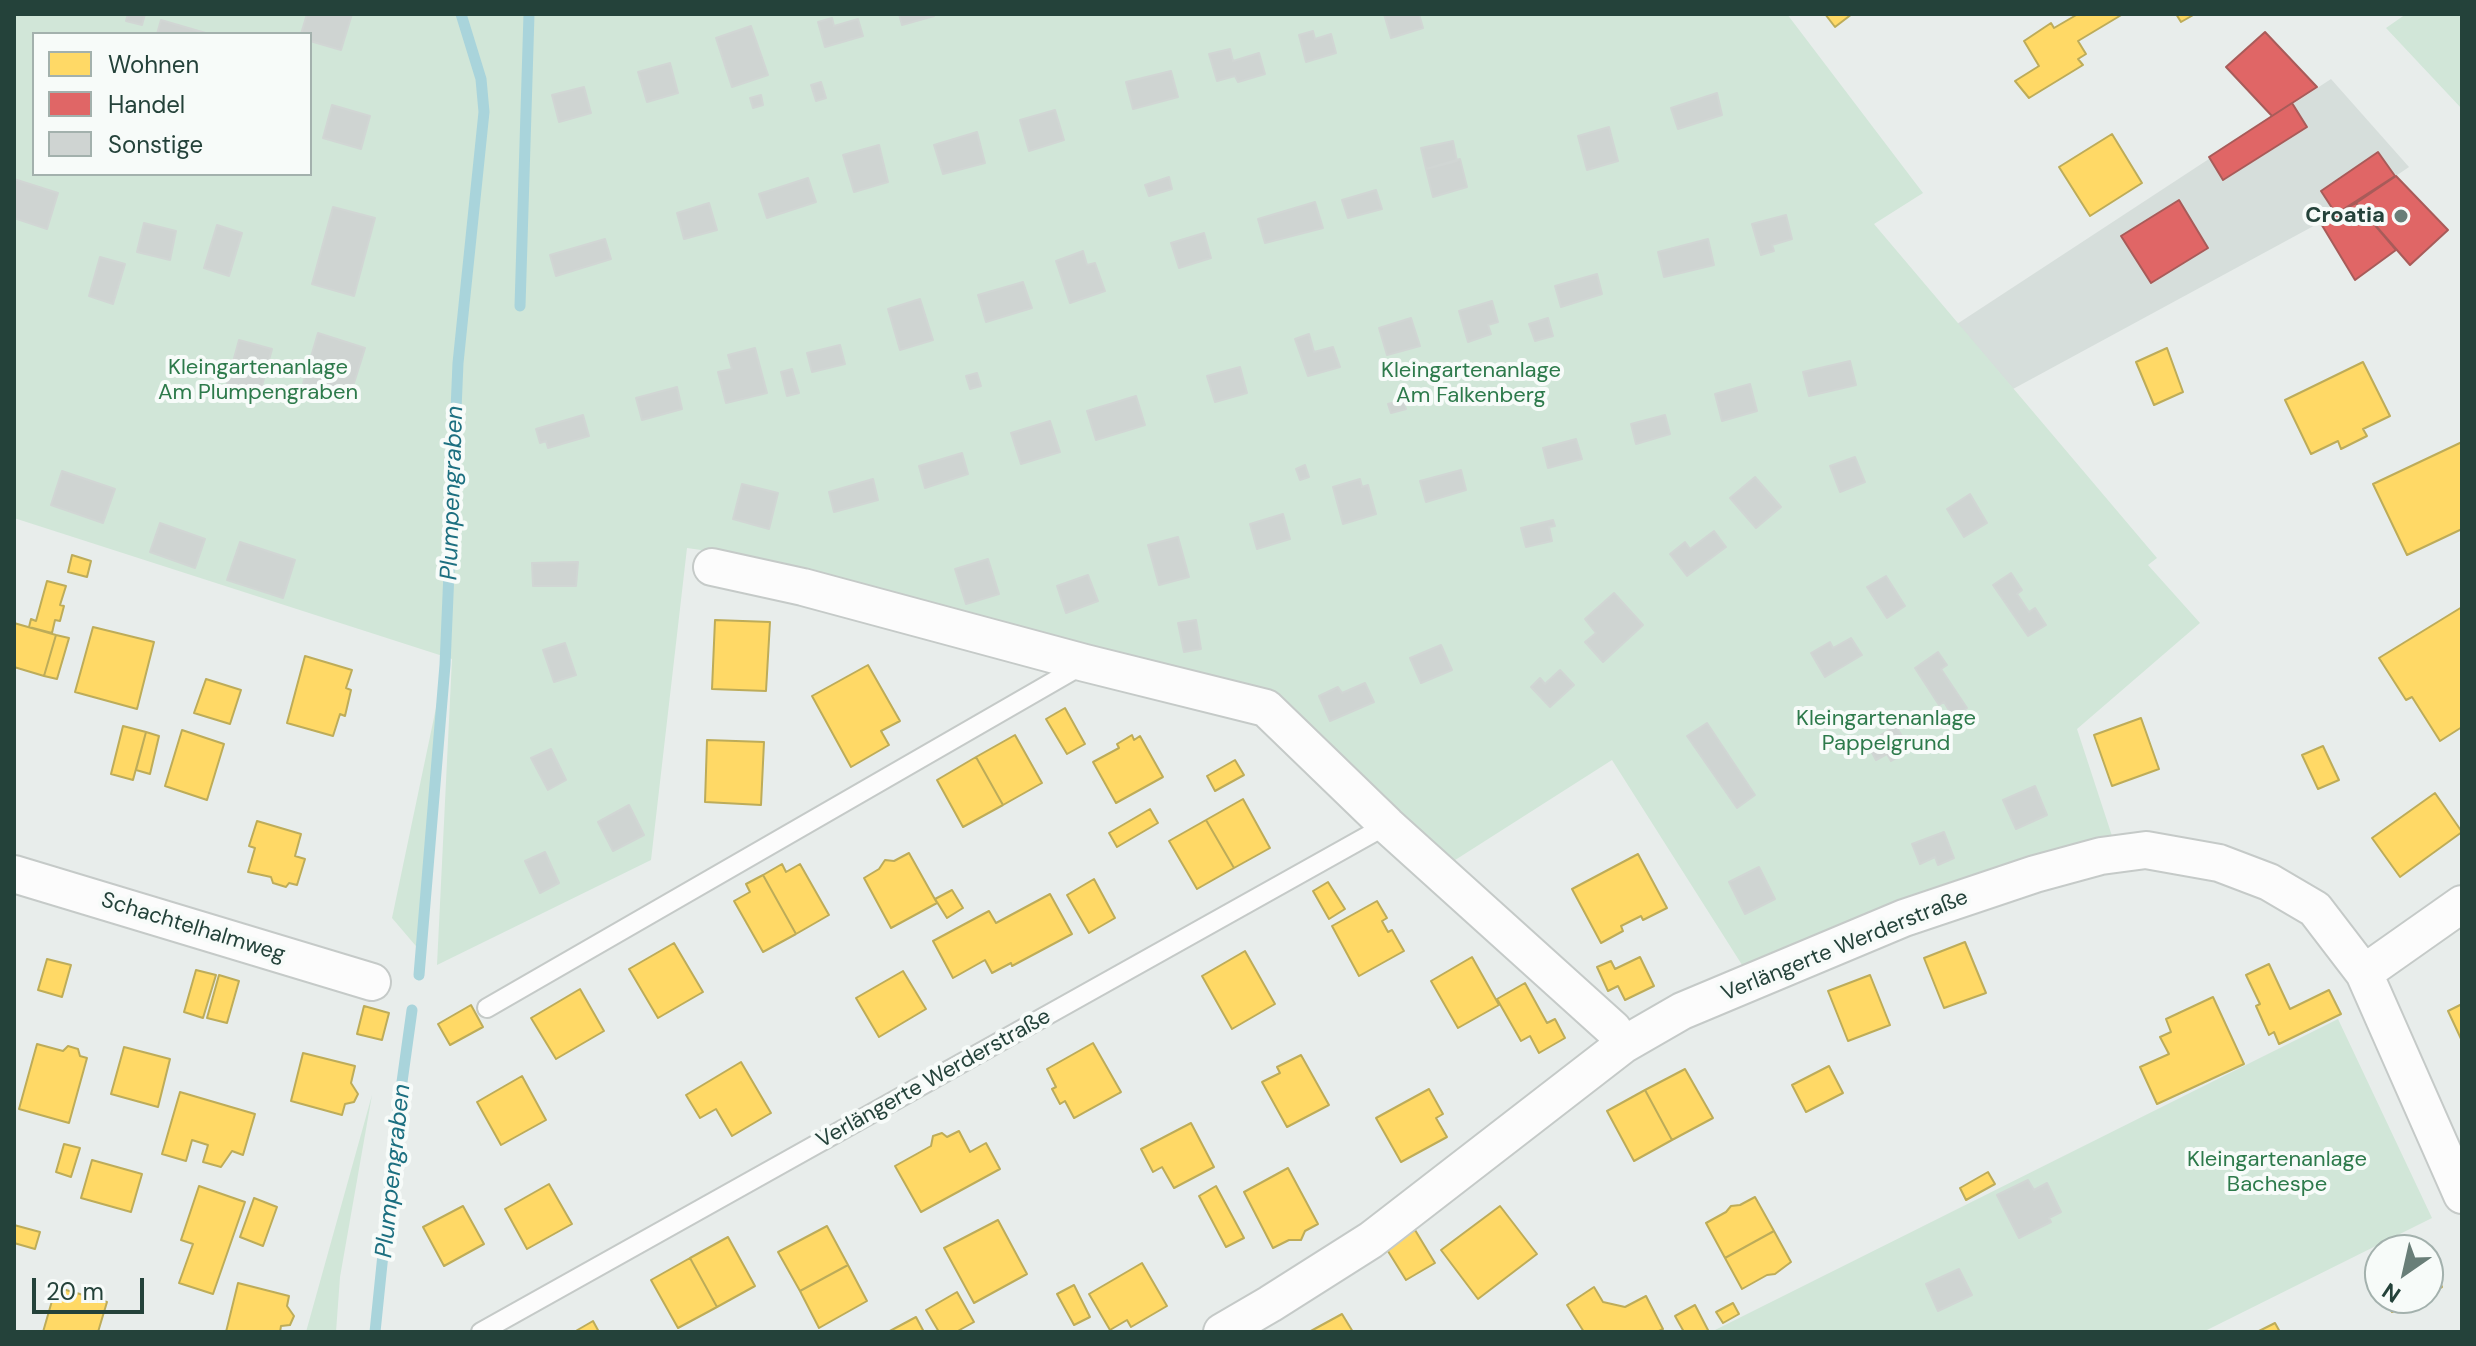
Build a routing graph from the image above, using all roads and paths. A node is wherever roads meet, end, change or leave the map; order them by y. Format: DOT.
graph roads {
  1 [pos="712,567"];
  2 [pos="1085,663"];
  3 [pos="1387,825"];
  4 [pos="14,874"];
  5 [pos="2462,904"];
  6 [pos="2364,973"];
  7 [pos="372,982"];
  8 [pos="487,1008"];
  9 [pos="1623,1045"];
  10 [pos="2462,1195"];
  11 [pos="481,1332"];
  12 [pos="1222,1332"];
  1 -- 2 [label="street"];
  2 -- 3 [label="street"];
  2 -- 8 [label="lane"];
  3 -- 9 [label="street"];
  3 -- 11 [label="lane, Verlängerte Werderstraße"];
  4 -- 7 [label="street, Schachtelhalmweg"];
  5 -- 6 [label="street"];
  6 -- 9 [label="street, Verlängerte Werderstraße"];
  6 -- 10 [label="street, Verlängerte Werderstraße"];
  9 -- 12 [label="street, Verlängerte Werderstraße"];
}
